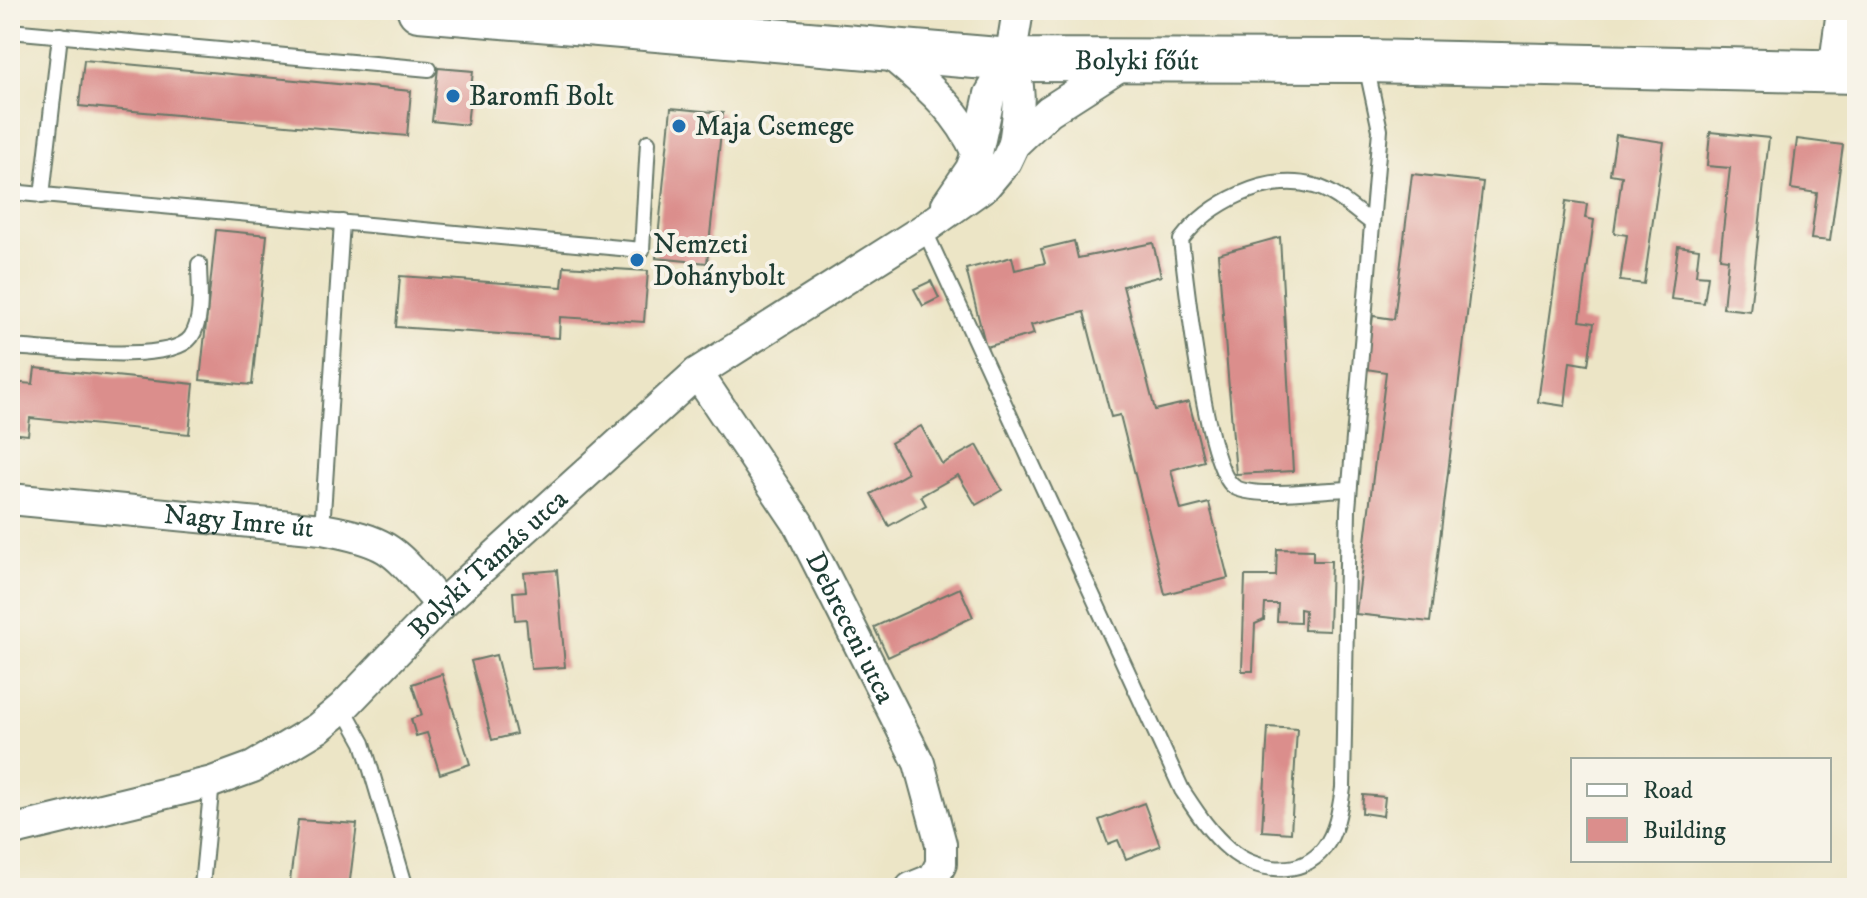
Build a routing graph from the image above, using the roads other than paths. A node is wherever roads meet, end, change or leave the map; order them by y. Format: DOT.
graph roads {
  1 [pos="419,10"];
  2 [pos="1018,10"];
  3 [pos="1842,10"];
  4 [pos="10,31"];
  5 [pos="60,35"];
  6 [pos="888,52"];
  7 [pos="1010,60"];
  8 [pos="1365,61"];
  9 [pos="1124,63"];
  10 [pos="429,69"];
  11 [pos="1846,72"];
  12 [pos="648,142"];
  13 [pos="1014,144"];
  14 [pos="977,153"];
  15 [pos="10,192"];
  16 [pos="42,196"];
  17 [pos="342,222"];
  18 [pos="1372,223"];
  19 [pos="929,226"];
  20 [pos="199,264"];
  21 [pos="10,347"];
  22 [pos="697,373"];
  23 [pos="1349,489"];
  24 [pos="10,499"];
  25 [pos="322,529"];
  26 [pos="441,605"];
  27 [pos="343,707"];
  28 [pos="212,782"];
  29 [pos="10,831"];
  30 [pos="194,888"];
  31 [pos="406,888"];
  32 [pos="911,888"];
  1 -- 6 [label="main road, Bolyki főút"];
  2 -- 7 [label="street"];
  3 -- 11 [label="street"];
  4 -- 5 [label="lane"];
  5 -- 10 [label="lane"];
  5 -- 16 [label="lane"];
  6 -- 7 [label="main road, Bolyki főút"];
  6 -- 14 [label="street"];
  7 -- 9 [label="main road, Bolyki főút"];
  7 -- 13 [label="street, Bolyki Tamás utca"];
  7 -- 14 [label="street, Bolyki Tamás utca"];
  8 -- 9 [label="main road, Bolyki főút"];
  8 -- 11 [label="main road, Bolyki főút"];
  8 -- 18 [label="lane"];
  9 -- 13 [label="street, Bolyki Tamás utca"];
  12 -- 17 [label="lane"];
  13 -- 19 [label="street, Bolyki Tamás utca"];
  14 -- 19 [label="street, Bolyki Tamás utca"];
  15 -- 16 [label="lane"];
  16 -- 17 [label="lane"];
  17 -- 25 [label="lane"];
  18 -- 23 [label="lane"];
  18 -- 23 [label="lane"];
  19 -- 22 [label="street, Bolyki Tamás utca"];
  19 -- 23 [label="lane"];
  20 -- 21 [label="lane"];
  22 -- 26 [label="street, Bolyki Tamás utca"];
  22 -- 32 [label="street, Debreceni utca"];
  24 -- 25 [label="street, Nagy Imre út"];
  25 -- 26 [label="street, Nagy Imre út"];
  26 -- 27 [label="street, Bolyki Tamás utca"];
  27 -- 28 [label="street, Bolyki Tamás utca"];
  27 -- 31 [label="lane"];
  28 -- 29 [label="street, Bolyki Tamás utca"];
  28 -- 30 [label="lane"];
}
